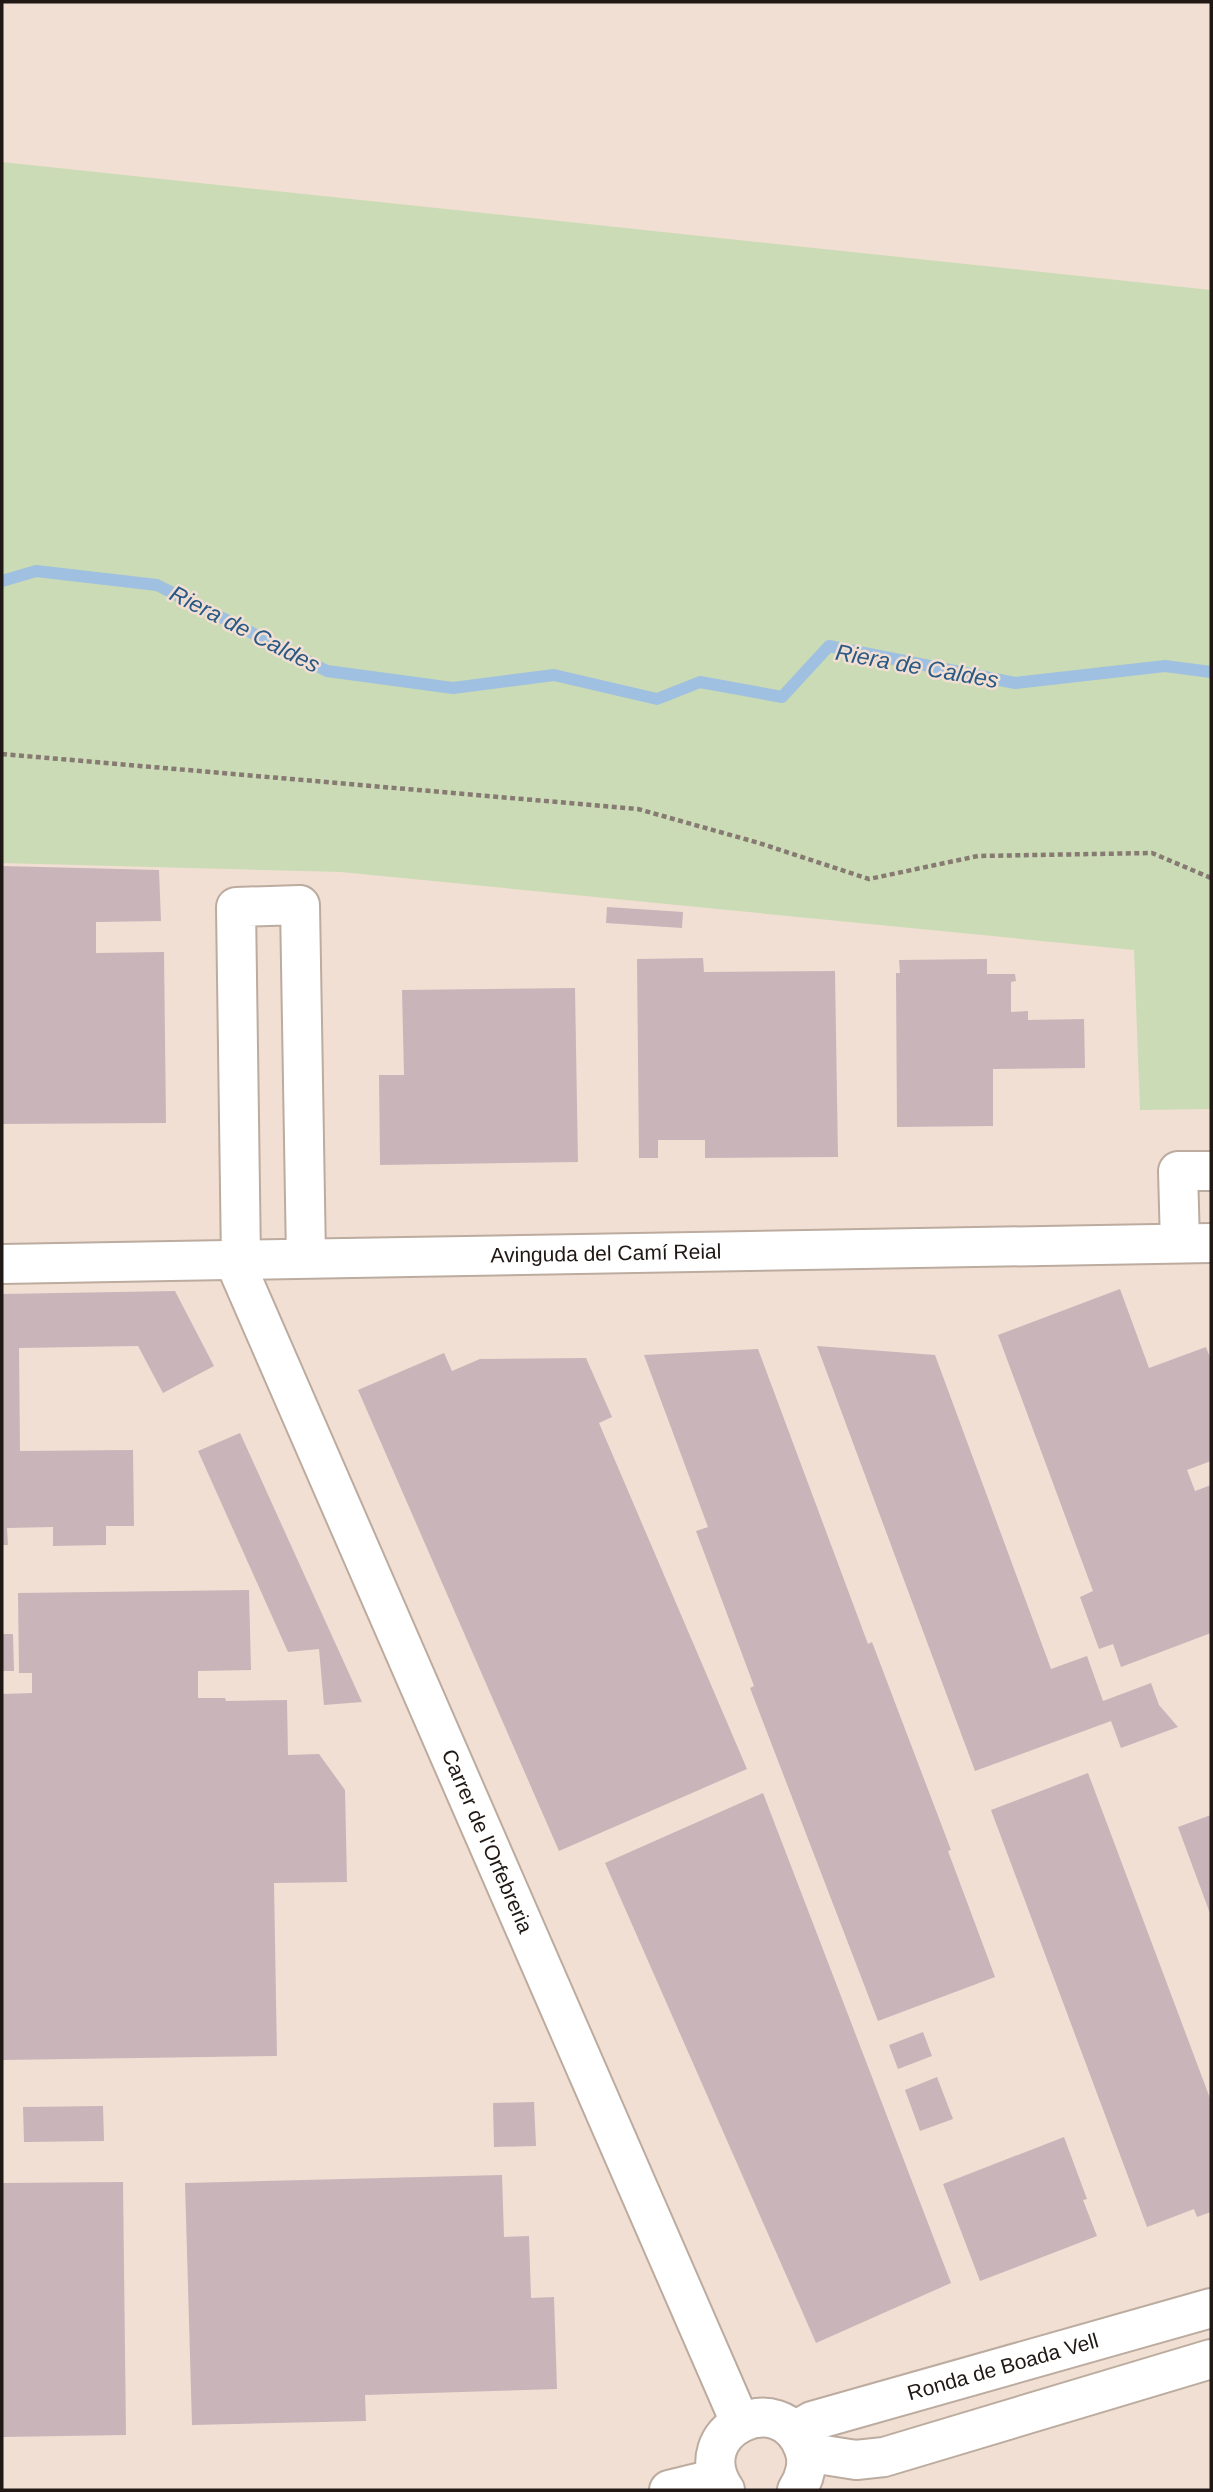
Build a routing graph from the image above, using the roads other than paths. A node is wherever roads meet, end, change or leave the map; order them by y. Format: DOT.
graph roads {
  1 [pos="1211,1171"];
  2 [pos="1196,1243"];
  3 [pos="306,1258"];
  4 [pos="237,1260"];
  5 [pos="2,1264"];
  6 [pos="1211,2308"];
  7 [pos="1211,2360"];
  8 [pos="740,2422"];
  9 [pos="800,2441"];
  10 [pos="721,2484"];
  11 [pos="669,2490"];
  12 [pos="797,2490"];
  1 -- 2 [label="street"];
  2 -- 3 [label="street, Avinguda del Camí Reial"];
  3 -- 4 [label="street, Avinguda del Camí Reial"];
  3 -- 4 [label="street"];
  4 -- 5 [label="street, Avinguda del Camí Reial"];
  4 -- 8 [label="street, Carrer de l'Orfebreria"];
  6 -- 9 [label="street, Ronda de Boada Vell"];
  7 -- 9 [label="street"];
  8 -- 9 [label="street"];
  8 -- 10 [label="street"];
  9 -- 12 [label="street"];
  10 -- 11 [label="street"];
}
